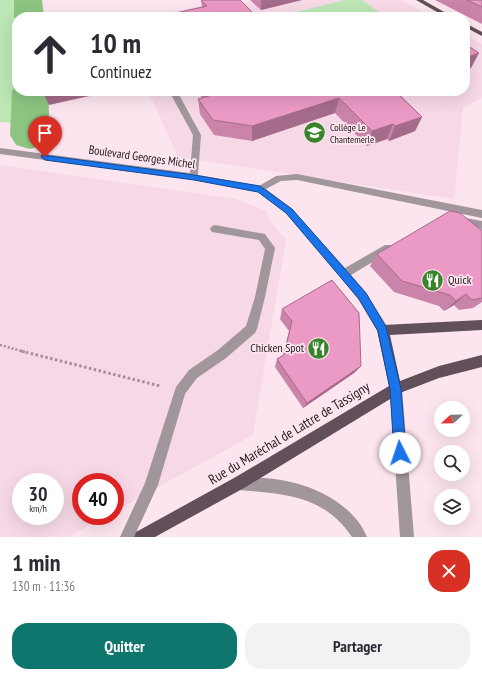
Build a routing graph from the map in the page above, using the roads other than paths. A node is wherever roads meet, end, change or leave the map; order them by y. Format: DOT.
graph roads {
  1 [pos="419,0"];
  2 [pos="441,12"];
  3 [pos="470,28"];
  4 [pos="482,34"];
  5 [pos="176,96"];
  6 [pos="0,151"];
  7 [pos="194,177"];
  8 [pos="260,189"];
  9 [pos="482,214"];
  10 [pos="453,220"];
  11 [pos="482,225"];
  12 [pos="215,229"];
  13 [pos="399,242"];
  14 [pos="343,274"];
  15 [pos="482,325"];
  16 [pos="383,330"];
  17 [pos="482,361"];
  18 [pos="396,389"];
  19 [pos="239,483"];
  20 [pos="127,537"];
  21 [pos="141,537"];
  22 [pos="360,537"];
  23 [pos="407,537"];
  1 -- 2 [label="main road"];
  3 -- 4 [label="main road"];
  5 -- 7 [label="street"];
  6 -- 7 [label="street, Boulevard Georges Michel"];
  7 -- 8 [label="street, Boulevard Georges Michel"];
  8 -- 9 [label="street"];
  8 -- 14 [label="street, Boulevard Georges Michel"];
  10 -- 11 [label="street"];
  12 -- 20 [label="street"];
  13 -- 14 [label="street"];
  14 -- 16 [label="street, Boulevard Georges Michel"];
  15 -- 16 [label="main road"];
  16 -- 18 [label="main road"];
  17 -- 18 [label="main road, Rue du Maréchal de Lattre de Tassigny"];
  18 -- 19 [label="main road, Rue du Maréchal de Lattre de Tassigny"];
  18 -- 23 [label="street"];
  19 -- 21 [label="main road, Rue du Maréchal de Lattre de Tassigny"];
  19 -- 22 [label="street"];
}
